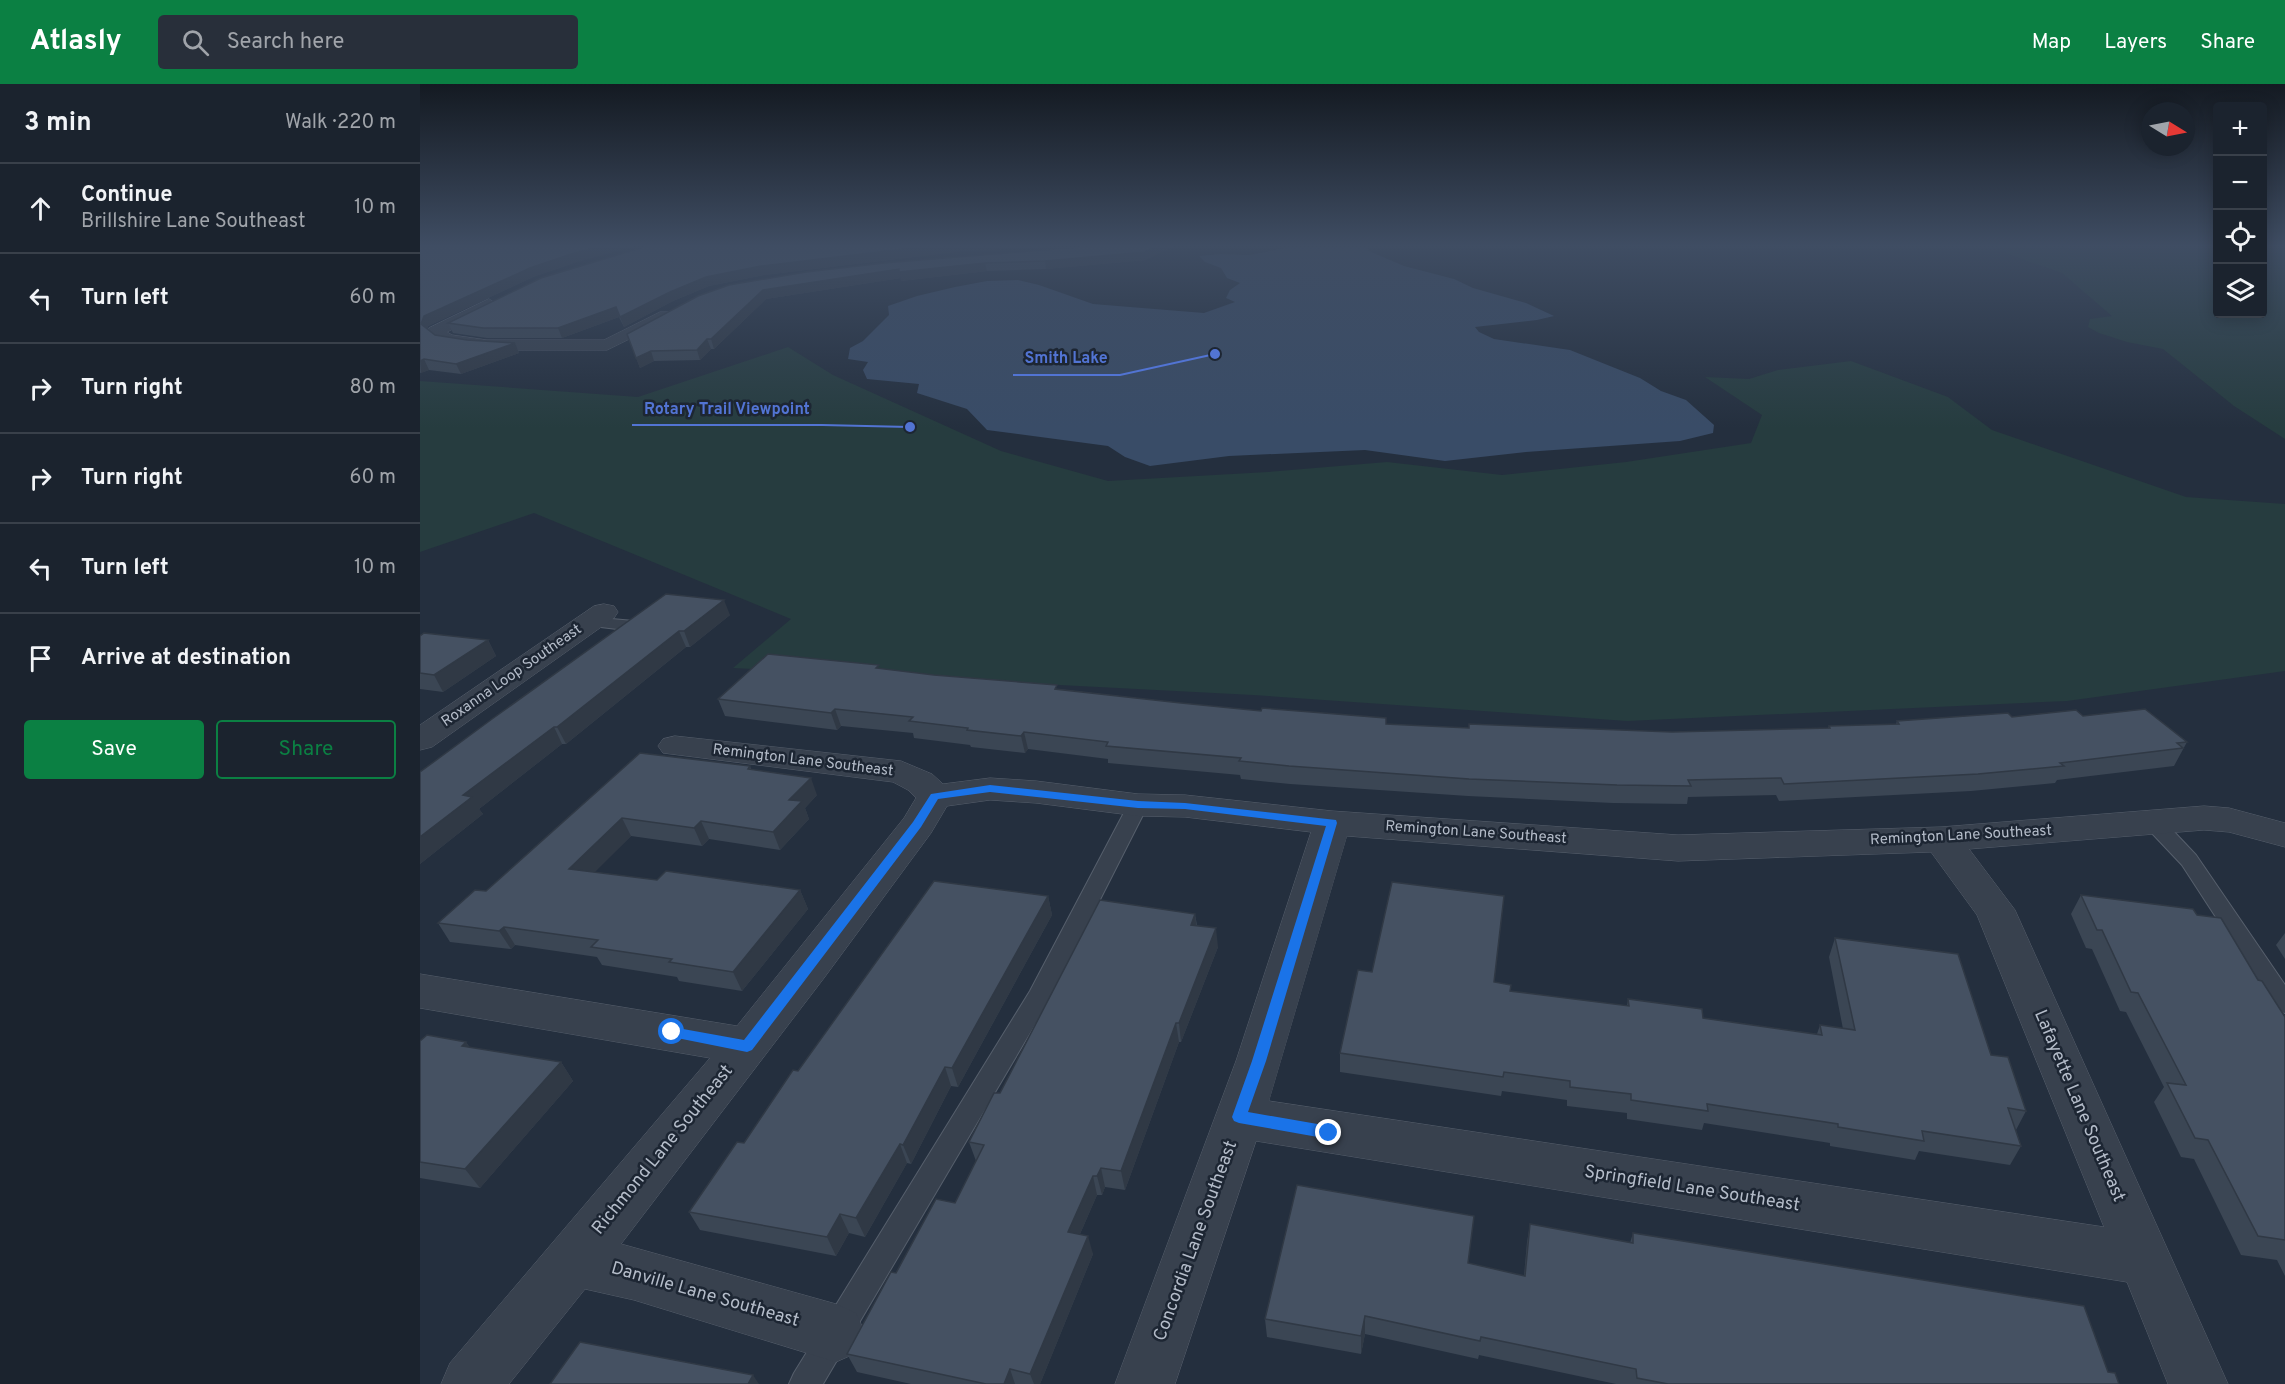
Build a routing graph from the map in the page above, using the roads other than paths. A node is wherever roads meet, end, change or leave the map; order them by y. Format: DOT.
graph roads {
  1 [pos="486,307"];
  2 [pos="679,307"];
  3 [pos="597,617"];
  4 [pos="634,626"];
  5 [pos="420,740"];
  6 [pos="675,746"];
  7 [pos="935,796"];
  8 [pos="1138,805"];
  9 [pos="1332,823"];
  10 [pos="2154,823"];
  11 [pos="2285,834"];
  12 [pos="1941,838"];
  13 [pos="420,991"];
  14 [pos="2285,1004"];
  15 [pos="747,1046"];
  16 [pos="1239,1117"];
  17 [pos="2145,1259"];
  18 [pos="574,1260"];
  19 [pos="836,1333"];
  20 [pos="471,1384"];
  21 [pos="805,1384"];
  22 [pos="1144,1384"];
  23 [pos="2198,1384"];
  1 -- 2 [label="street"];
  3 -- 4 [label="lane"];
  3 -- 5 [label="street, Roxanna Loop Southeast"];
  6 -- 7 [label="street, Remington Lane Southeast"];
  7 -- 8 [label="street, Remington Lane Southeast"];
  7 -- 15 [label="street, Richmond Lane Southeast"];
  8 -- 9 [label="street, Remington Lane Southeast"];
  8 -- 19 [label="lane"];
  9 -- 12 [label="street, Remington Lane Southeast"];
  9 -- 16 [label="street, Concordia Lane Southeast"];
  10 -- 11 [label="street, Remington Lane Southeast"];
  10 -- 12 [label="street, Remington Lane Southeast"];
  10 -- 14 [label="lane"];
  12 -- 17 [label="street, Lafayette Lane Southeast"];
  13 -- 15 [label="street"];
  15 -- 18 [label="street, Richmond Lane Southeast"];
  16 -- 17 [label="street, Springfield Lane Southeast"];
  16 -- 22 [label="street, Concordia Lane Southeast"];
  17 -- 23 [label="street, Lafayette Lane Southeast"];
  18 -- 19 [label="street, Danville Lane Southeast"];
  18 -- 20 [label="street, Richmond Lane Southeast"];
  19 -- 21 [label="lane"];
}
